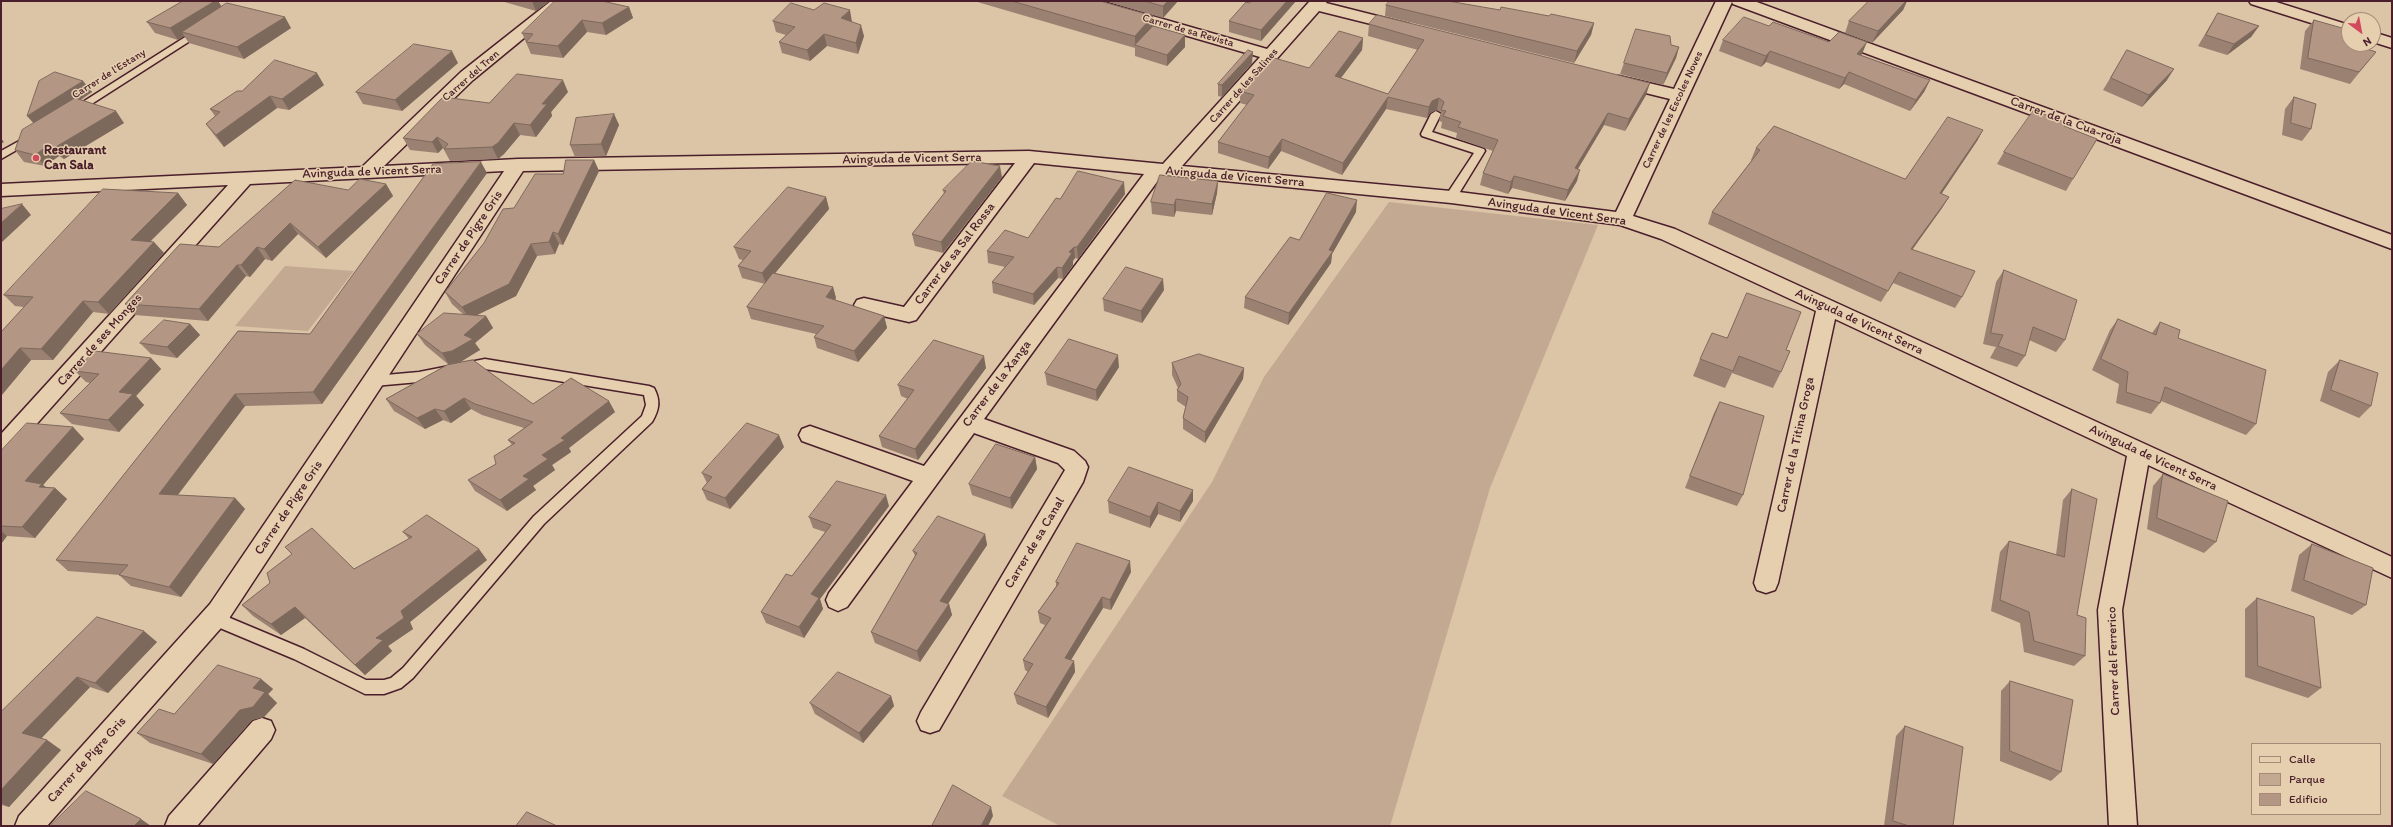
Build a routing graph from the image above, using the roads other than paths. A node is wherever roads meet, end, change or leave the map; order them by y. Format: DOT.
graph roads {
  1 [pos="561,1"];
  2 [pos="1083,1"];
  3 [pos="1724,1"];
  4 [pos="1739,1"];
  5 [pos="2257,1"];
  6 [pos="1317,3"];
  7 [pos="211,24"];
  8 [pos="2341,27"];
  9 [pos="1416,30"];
  10 [pos="2381,40"];
  11 [pos="2392,43"];
  12 [pos="1271,55"];
  13 [pos="1602,77"];
  14 [pos="1680,96"];
  15 [pos="1436,114"];
  16 [pos="61,119"];
  17 [pos="41,131"];
  18 [pos="1,156"];
  19 [pos="1029,157"];
  20 [pos="518,165"];
  21 [pos="1163,170"];
  22 [pos="367,172"];
  23 [pos="246,177"];
  24 [pos="1,190"];
  25 [pos="1451,197"];
  26 [pos="1622,219"];
  27 [pos="2392,242"];
  28 [pos="864,305"];
  29 [pos="1827,307"];
  30 [pos="374,381"];
  31 [pos="968,422"];
  32 [pos="810,435"];
  33 [pos="1,449"];
  34 [pos="2139,451"];
  35 [pos="929,477"];
  36 [pos="2392,568"];
  37 [pos="1766,583"];
  38 [pos="838,600"];
  39 [pos="219,612"];
  40 [pos="930,721"];
  41 [pos="262,730"];
  42 [pos="29,826"];
  43 [pos="179,826"];
  44 [pos="2123,826"];
  1 -- 22 [label="street, Carrer del Tren"];
  2 -- 12 [label="street, Carrer de sa Revista"];
  3 -- 14 [label="street, Carrer de les Escoles Noves"];
  4 -- 27 [label="street, Carrer de la Cua-roja"];
  5 -- 8 [label="street"];
  6 -- 9 [label="street"];
  6 -- 12 [label="street, Carrer de les Salines"];
  7 -- 16 [label="lane, Carrer de l'Estany"];
  10 -- 11 [label="street"];
  12 -- 21 [label="street, Carrer de les Salines"];
  13 -- 14 [label="street"];
  14 -- 26 [label="street, Carrer de les Escoles Noves"];
  15 -- 25 [label="lane"];
  17 -- 18 [label="lane"];
  19 -- 20 [label="street, Avinguda de Vicent Serra"];
  19 -- 21 [label="street, Avinguda de Vicent Serra"];
  19 -- 28 [label="street, Carrer de sa Sal Rossa"];
  20 -- 22 [label="street, Avinguda de Vicent Serra"];
  20 -- 30 [label="street, Carrer de Pigre Gris"];
  21 -- 25 [label="street, Avinguda de Vicent Serra"];
  21 -- 31 [label="street, Carrer de la Xanga"];
  22 -- 23 [label="street, Avinguda de Vicent Serra"];
  23 -- 24 [label="street, Avinguda de Vicent Serra"];
  23 -- 33 [label="street, Carrer de ses Monges"];
  25 -- 26 [label="street, Avinguda de Vicent Serra"];
  26 -- 29 [label="street, Avinguda de Vicent Serra"];
  29 -- 34 [label="street, Avinguda de Vicent Serra"];
  29 -- 37 [label="street, Carrer de la Titina Groga"];
  30 -- 39 [label="street, Carrer de Pigre Gris"];
  30 -- 39 [label="lane"];
  31 -- 35 [label="street, Carrer de la Xanga"];
  31 -- 40 [label="street, Carrer de sa Canal"];
  32 -- 35 [label="street"];
  34 -- 36 [label="street, Avinguda de Vicent Serra"];
  34 -- 44 [label="street, Carrer del Ferrerico"];
  35 -- 38 [label="street, Carrer de la Xanga"];
  39 -- 42 [label="street, Carrer de Pigre Gris"];
  41 -- 43 [label="street"];
}
